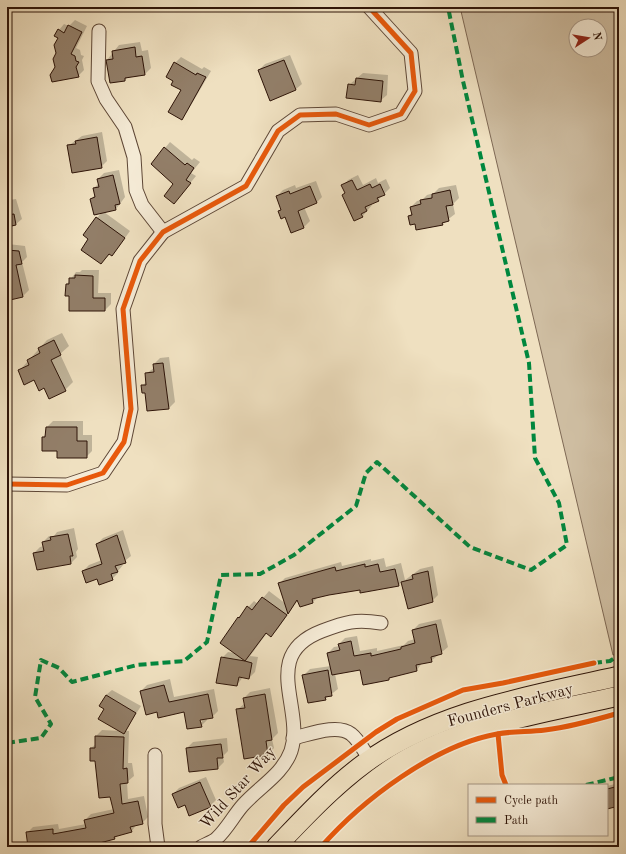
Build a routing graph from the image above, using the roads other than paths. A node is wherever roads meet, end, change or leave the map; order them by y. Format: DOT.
graph roads {
  1 [pos="369,7"];
  2 [pos="99,31"];
  3 [pos="163,232"];
  4 [pos="7,484"];
  5 [pos="381,623"];
  6 [pos="619,676"];
  7 [pos="619,696"];
  8 [pos="293,738"];
  9 [pos="155,755"];
  10 [pos="370,760"];
  11 [pos="158,847"];
  12 [pos="201,847"];
  13 [pos="276,847"];
  14 [pos="303,847"];
  1 -- 3 [label="street"];
  2 -- 3 [label="street"];
  3 -- 4 [label="street"];
  5 -- 8 [label="street, Wild Star Way"];
  6 -- 10 [label="highway, Founders Parkway"];
  7 -- 14 [label="highway, Founders Parkway"];
  8 -- 10 [label="street"];
  8 -- 12 [label="street, Wild Star Way"];
  9 -- 11 [label="street"];
  10 -- 13 [label="highway, Founders Parkway"];
}
